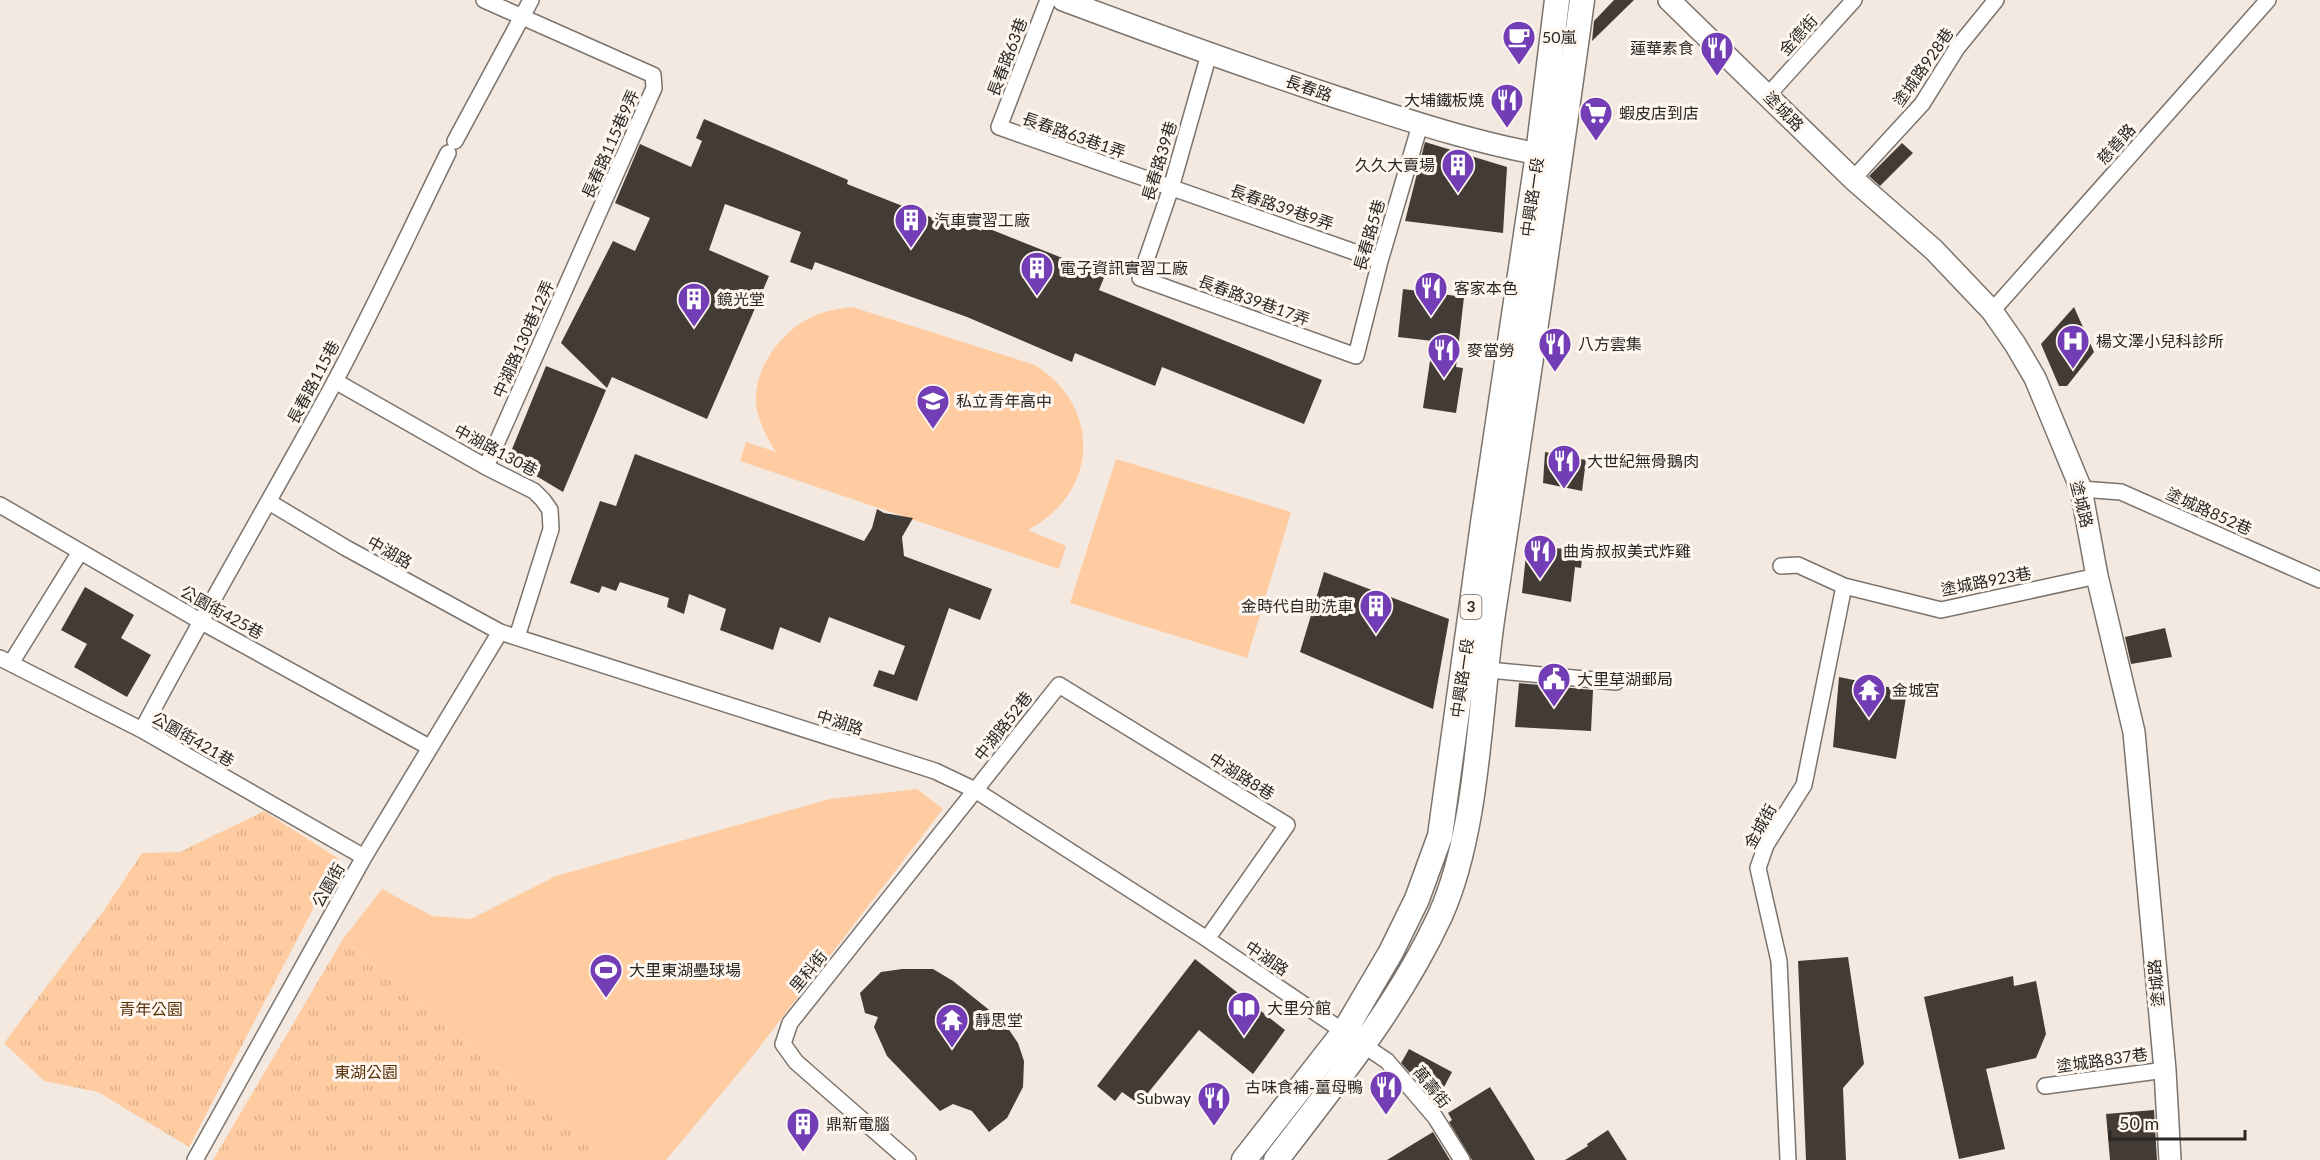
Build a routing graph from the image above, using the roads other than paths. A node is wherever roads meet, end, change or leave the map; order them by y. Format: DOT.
graph roads {
  1 [pos="484,0"];
  2 [pos="531,0"];
  3 [pos="1048,0"];
  4 [pos="1063,0"];
  5 [pos="1557,0"];
  6 [pos="1582,0"];
  7 [pos="1669,0"];
  8 [pos="1854,0"];
  9 [pos="1996,0"];
  10 [pos="2268,0"];
  11 [pos="522,17"];
  12 [pos="1209,54"];
  13 [pos="1768,95"];
  14 [pos="1420,125"];
  15 [pos="999,127"];
  16 [pos="1550,156"];
  17 [pos="1853,179"];
  18 [pos="1171,188"];
  19 [pos="593,225"];
  20 [pos="1380,261"];
  21 [pos="1140,278"];
  22 [pos="1992,311"];
  23 [pos="1356,356"];
  24 [pos="334,381"];
  25 [pos="486,467"];
  26 [pos="2081,489"];
  27 [pos="269,502"];
  28 [pos="0,505"];
  29 [pos="80,552"];
  30 [pos="1781,566"];
  31 [pos="2097,576"];
  32 [pos="2320,580"];
  33 [pos="1844,586"];
  34 [pos="200,621"];
  35 [pos="500,632"];
  36 [pos="517,637"];
  37 [pos="5,660"];
  38 [pos="1474,669"];
  39 [pos="1616,682"];
  40 [pos="1059,685"];
  41 [pos="142,730"];
  42 [pos="429,747"];
  43 [pos="975,790"];
  44 [pos="364,857"];
  45 [pos="1207,939"];
  46 [pos="1344,1032"];
  47 [pos="1365,1045"];
  48 [pos="2165,1070"];
  49 [pos="2045,1086"];
  50 [pos="195,1160"];
  51 [pos="908,1160"];
  52 [pos="1244,1160"];
  53 [pos="1276,1160"];
  54 [pos="1462,1160"];
  55 [pos="1788,1160"];
  56 [pos="2170,1160"];
  1 -- 11 [label="street"];
  2 -- 11 [label="street, 長春路115巷"];
  3 -- 15 [label="street, 長春路63巷"];
  4 -- 12 [label="street, 長春路"];
  5 -- 16 [label="main road, 中興路一段 / 3"];
  6 -- 16 [label="main road, 中興路一段 / 3"];
  7 -- 13 [label="street, 塗城路"];
  8 -- 13 [label="street, 金德街"];
  9 -- 17 [label="street, 塗城路928巷"];
  10 -- 22 [label="street, 慈善路"];
  11 -- 19 [label="street, 長春路115巷9弄"];
  11 -- 24 [label="street, 長春路115巷"];
  12 -- 14 [label="street, 長春路"];
  12 -- 18 [label="street, 長春路39巷"];
  13 -- 17 [label="street, 塗城路"];
  14 -- 16 [label="street, 長春路"];
  14 -- 20 [label="street, 長春路5巷"];
  15 -- 18 [label="street, 長春路63巷1弄"];
  16 -- 38 [label="main road, 中興路一段 / 3"];
  17 -- 22 [label="street, 塗城路"];
  18 -- 20 [label="street, 長春路39巷9弄"];
  18 -- 21 [label="street, 長春路39巷"];
  19 -- 25 [label="street, 中湖路130巷12弄"];
  20 -- 23 [label="street, 長春路5巷"];
  21 -- 23 [label="street, 長春路39巷17弄"];
  22 -- 26 [label="street, 塗城路"];
  24 -- 25 [label="street, 中湖路130巷"];
  24 -- 27 [label="street, 長春路115巷"];
  25 -- 36 [label="street, 中湖路130巷"];
  26 -- 31 [label="street, 塗城路"];
  26 -- 32 [label="street, 塗城路852巷"];
  27 -- 34 [label="street, 長春路115巷"];
  27 -- 35 [label="street, 中湖路"];
  28 -- 29 [label="street, 公園街425巷"];
  29 -- 34 [label="street, 公園街425巷"];
  29 -- 37 [label="street"];
  30 -- 33 [label="street, 塗城路923巷"];
  31 -- 33 [label="street, 塗城路923巷"];
  31 -- 48 [label="street, 塗城路"];
  33 -- 55 [label="street, 金城街"];
  34 -- 41 [label="street, 長春路115巷"];
  34 -- 42 [label="street, 公園街425巷"];
  35 -- 36 [label="street, 中湖路"];
  35 -- 42 [label="street, 公園街"];
  36 -- 43 [label="street, 中湖路"];
  37 -- 41 [label="street, 公園街421巷"];
  38 -- 39 [label="street"];
  38 -- 46 [label="main road, 中興路一段 / 3"];
  38 -- 47 [label="main road, 中興路一段 / 3"];
  40 -- 43 [label="street, 中湖路52巷"];
  40 -- 45 [label="street, 中湖路8巷"];
  41 -- 44 [label="street, 公園街421巷"];
  42 -- 44 [label="street, 公園街"];
  43 -- 45 [label="street, 中湖路"];
  43 -- 51 [label="street, 里科街"];
  44 -- 50 [label="street, 公園街"];
  45 -- 46 [label="street, 中湖路"];
  46 -- 47 [label="street, 中湖路"];
  46 -- 52 [label="main road, 中興路一段 / 3"];
  47 -- 53 [label="main road, 中興路一段 / 3"];
  47 -- 54 [label="street, 萬壽街"];
  48 -- 49 [label="street, 塗城路837巷"];
  48 -- 56 [label="street, 塗城路"];
}
